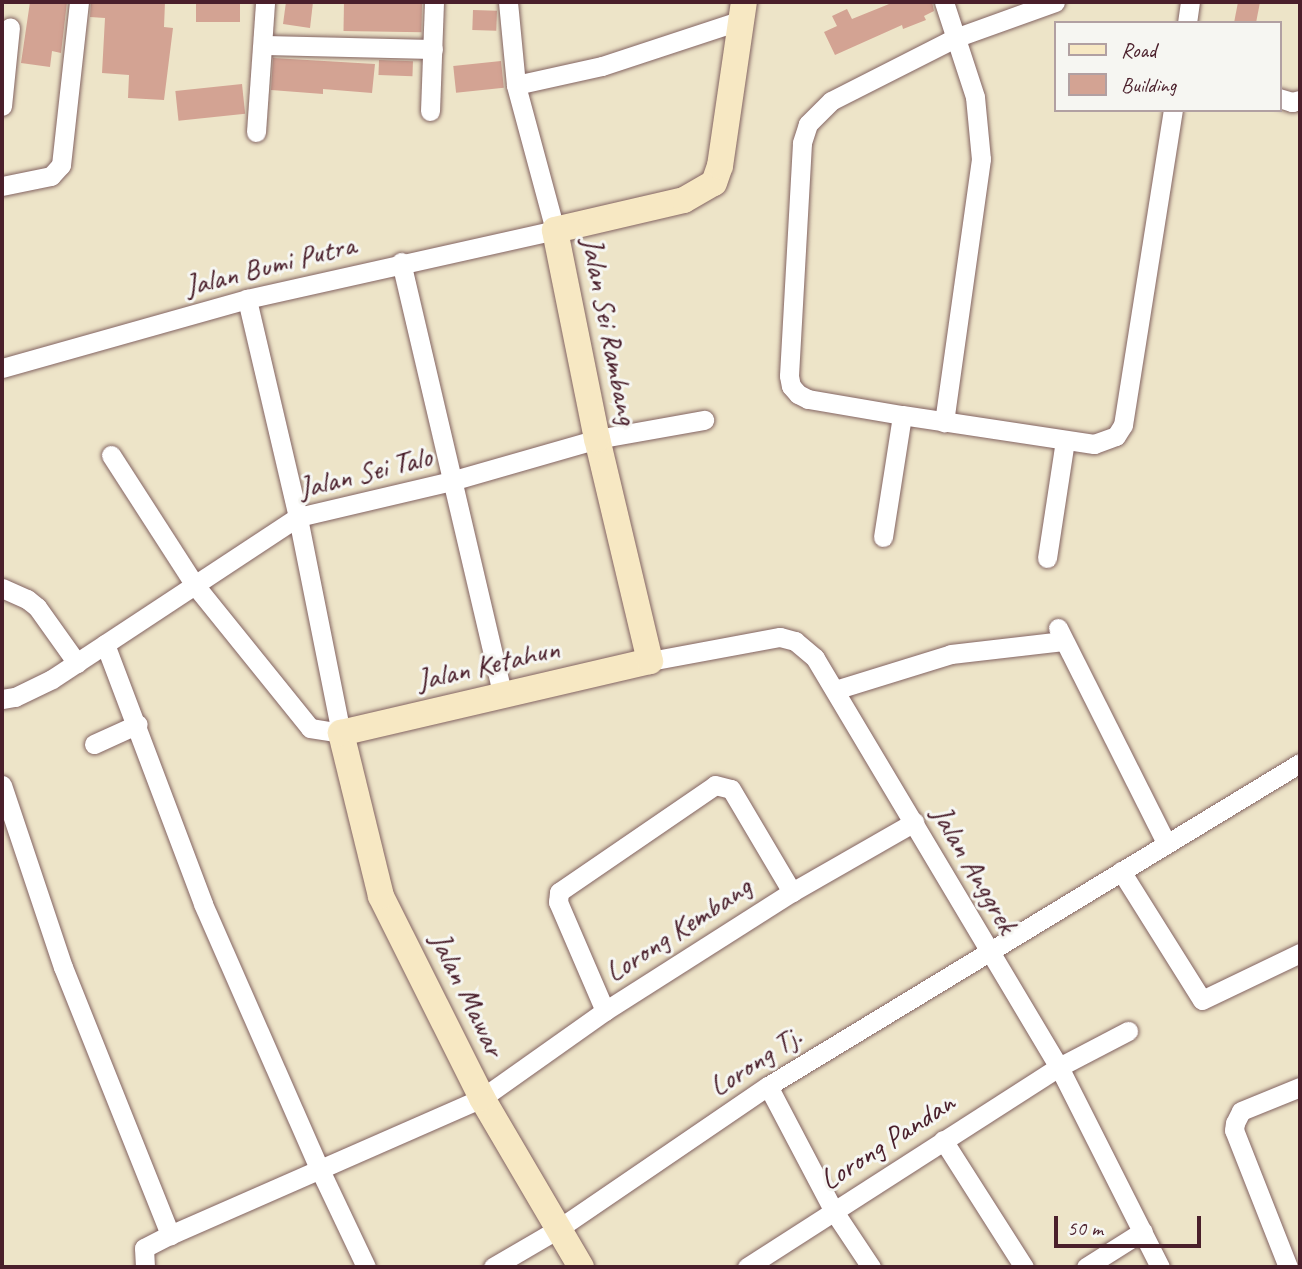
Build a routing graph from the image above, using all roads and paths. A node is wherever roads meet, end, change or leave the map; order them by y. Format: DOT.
graph roads {
  1 [pos="79,2"];
  2 [pos="265,2"];
  3 [pos="434,2"];
  4 [pos="508,2"];
  5 [pos="944,2"];
  6 [pos="1055,2"];
  7 [pos="1190,2"];
  8 [pos="743,11"];
  9 [pos="1187,21"];
  10 [pos="10,27"];
  11 [pos="955,38"];
  12 [pos="264,45"];
  13 [pos="433,49"];
  14 [pos="516,85"];
  15 [pos="1281,99"];
  16 [pos="1300,100"];
  17 [pos="2,106"];
  18 [pos="430,111"];
  19 [pos="1173,112"];
  20 [pos="256,132"];
  21 [pos="2,186"];
  22 [pos="555,230"];
  23 [pos="401,262"];
  24 [pos="247,299"];
  25 [pos="2,368"];
  26 [pos="902,415"];
  27 [pos="704,420"];
  28 [pos="944,422"];
  29 [pos="597,439"];
  30 [pos="1065,440"];
  31 [pos="111,455"];
  32 [pos="451,481"];
  33 [pos="298,517"];
  34 [pos="883,537"];
  35 [pos="1047,558"];
  36 [pos="194,584"];
  37 [pos="2,588"];
  38 [pos="105,644"];
  39 [pos="650,661"];
  40 [pos="77,663"];
  41 [pos="835,690"];
  42 [pos="502,694"];
  43 [pos="2,699"];
  44 [pos="138,724"];
  45 [pos="341,733"];
  46 [pos="94,744"];
  47 [pos="1300,763"];
  48 [pos="2,785"];
  49 [pos="914,822"];
  50 [pos="1166,843"];
  51 [pos="1121,871"];
  52 [pos="792,892"];
  53 [pos="989,952"];
  54 [pos="1300,953"];
  55 [pos="605,1012"];
  56 [pos="1128,1031"];
  57 [pos="1059,1067"];
  58 [pos="768,1086"];
  59 [pos="1300,1087"];
  60 [pos="482,1098"];
  61 [pos="943,1140"];
  62 [pos="320,1170"];
  63 [pos="833,1210"];
  64 [pos="558,1229"];
  65 [pos="1143,1231"];
  66 [pos="170,1235"];
  67 [pos="145,1267"];
  68 [pos="366,1267"];
  69 [pos="493,1267"];
  70 [pos="581,1267"];
  71 [pos="747,1267"];
  72 [pos="870,1267"];
  73 [pos="1024,1267"];
  74 [pos="1086,1267"];
  75 [pos="1160,1267"];
  76 [pos="1288,1267"];
  1 -- 21 [label="street"];
  2 -- 12 [label="street"];
  3 -- 13 [label="street"];
  4 -- 14 [label="street"];
  5 -- 11 [label="street"];
  6 -- 11 [label="street"];
  7 -- 9 [label="street"];
  8 -- 14 [label="street"];
  8 -- 22 [label="street, Jalan Sei Rambang"];
  10 -- 17 [label="street"];
  11 -- 26 [label="street"];
  11 -- 28 [label="street"];
  12 -- 13 [label="street"];
  12 -- 20 [label="street"];
  13 -- 18 [label="street"];
  14 -- 22 [label="street"];
  15 -- 16 [label="street"];
  19 -- 30 [label="street"];
  22 -- 23 [label="street, Jalan Bumi Putra"];
  22 -- 29 [label="street, Jalan Sei Rambang"];
  23 -- 24 [label="street, Jalan Bumi Putra"];
  23 -- 32 [label="street"];
  24 -- 25 [label="street, Jalan Bumi Putra"];
  24 -- 33 [label="street"];
  26 -- 28 [label="street"];
  26 -- 34 [label="street"];
  27 -- 29 [label="street, Jalan Sei Talo"];
  28 -- 30 [label="street"];
  29 -- 32 [label="street, Jalan Sei Talo"];
  29 -- 39 [label="street, Jalan Sei Rambang"];
  30 -- 35 [label="street"];
  31 -- 36 [label="street"];
  32 -- 33 [label="street, Jalan Sei Talo"];
  32 -- 42 [label="street"];
  33 -- 36 [label="street, Jalan Sei Talo"];
  33 -- 45 [label="street"];
  36 -- 38 [label="street, Jalan Sei Talo"];
  36 -- 45 [label="street"];
  37 -- 40 [label="street"];
  38 -- 40 [label="street, Jalan Sei Talo"];
  38 -- 44 [label="street"];
  39 -- 41 [label="street, Jalan Anggrek"];
  39 -- 42 [label="street, Jalan Ketahun"];
  40 -- 43 [label="street, Jalan Sei Talo"];
  41 -- 49 [label="street, Jalan Anggrek"];
  41 -- 50 [label="street"];
  42 -- 45 [label="street, Jalan Ketahun"];
  44 -- 46 [label="street"];
  44 -- 62 [label="street"];
  45 -- 60 [label="street, Jalan Mawar"];
  47 -- 50 [label="street, Lorong Tj."];
  48 -- 66 [label="street"];
  49 -- 52 [label="street, Lorong Kembang"];
  49 -- 53 [label="street, Jalan Anggrek"];
  50 -- 51 [label="street, Lorong Tj."];
  51 -- 53 [label="street, Lorong Tj."];
  51 -- 54 [label="street"];
  52 -- 55 [label="street, Lorong Kembang"];
  52 -- 55 [label="street"];
  53 -- 57 [label="street, Jalan Anggrek"];
  53 -- 58 [label="street, Lorong Tj."];
  55 -- 60 [label="street, Lorong Kembang"];
  56 -- 57 [label="street, Lorong Pandan"];
  57 -- 61 [label="street, Lorong Pandan"];
  57 -- 65 [label="street, Jalan Anggrek"];
  58 -- 63 [label="street"];
  58 -- 64 [label="street, Lorong Tj."];
  59 -- 76 [label="street"];
  60 -- 62 [label="street, Lorong Kembang"];
  60 -- 64 [label="street, Jalan Mawar"];
  61 -- 63 [label="street, Lorong Pandan"];
  61 -- 73 [label="street"];
  62 -- 66 [label="street, Lorong Kembang"];
  62 -- 68 [label="street"];
  63 -- 71 [label="street, Lorong Pandan"];
  63 -- 72 [label="street"];
  64 -- 69 [label="street, Lorong Tj."];
  64 -- 70 [label="street, Jalan Mawar"];
  65 -- 74 [label="street"];
  65 -- 75 [label="street, Jalan Anggrek"];
  66 -- 67 [label="street, Lorong Kembang"];
}
